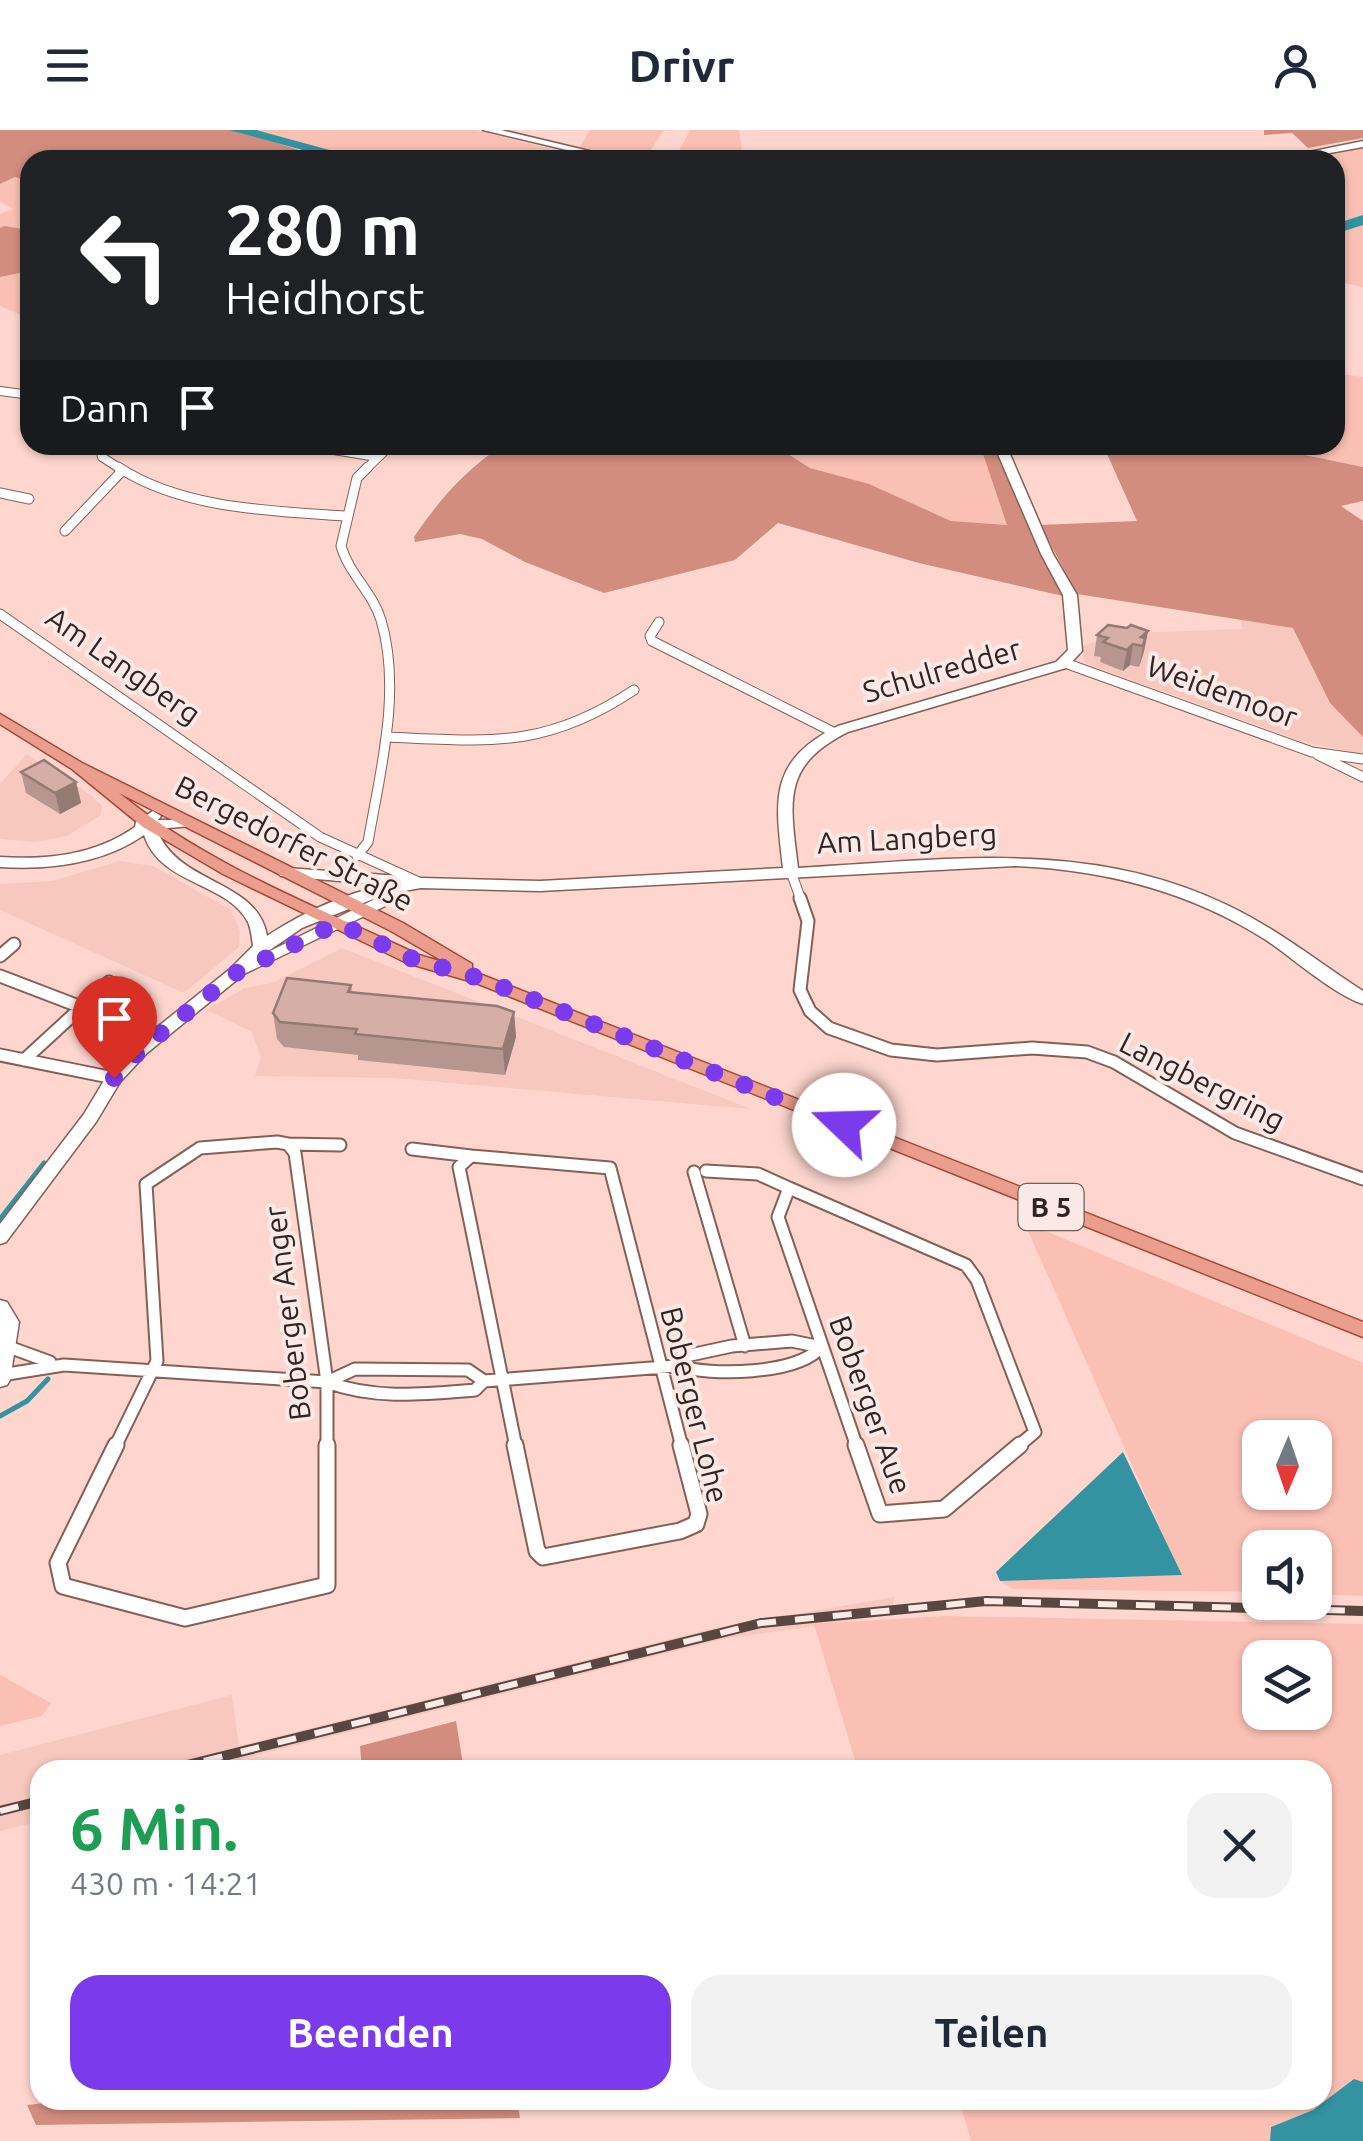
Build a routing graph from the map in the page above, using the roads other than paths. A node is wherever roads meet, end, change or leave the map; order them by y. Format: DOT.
graph roads {
  1 [pos="488,130"];
  2 [pos="1363,144"];
  3 [pos="577,150"];
  4 [pos="1330,150"];
  5 [pos="102,455"];
  6 [pos="365,455"];
  7 [pos="379,455"];
  8 [pos="1004,455"];
  9 [pos="377,457"];
  10 [pos="121,472"];
  11 [pos="0,493"];
  12 [pos="30,499"];
  13 [pos="345,516"];
  14 [pos="66,532"];
  15 [pos="0,614"];
  16 [pos="659,622"];
  17 [pos="1065,663"];
  18 [pos="634,690"];
  19 [pos="0,718"];
  20 [pos="835,732"];
  21 [pos="386,737"];
  22 [pos="1312,752"];
  23 [pos="1363,759"];
  24 [pos="76,766"];
  25 [pos="1363,778"];
  26 [pos="156,806"];
  27 [pos="186,823"];
  28 [pos="148,824"];
  29 [pos="358,856"];
  30 [pos="0,862"];
  31 [pos="791,872"];
  32 [pos="286,873"];
  33 [pos="421,883"];
  34 [pos="397,894"];
  35 [pos="347,902"];
  36 [pos="364,910"];
  37 [pos="319,914"];
  38 [pos="338,923"];
  39 [pos="397,926"];
  40 [pos="14,944"];
  41 [pos="262,947"];
  42 [pos="0,956"];
  43 [pos="236,973"];
  44 [pos="0,976"];
  45 [pos="482,979"];
  46 [pos="110,982"];
  47 [pos="1363,1000"];
  48 [pos="81,1007"];
  49 [pos="0,1054"];
  50 [pos="24,1060"];
  51 [pos="114,1078"];
  52 [pos="288,1144"];
  53 [pos="340,1145"];
  54 [pos="412,1149"];
  55 [pos="471,1156"];
  56 [pos="1363,1179"];
  57 [pos="789,1188"];
  58 [pos="0,1237"];
  59 [pos="0,1307"];
  60 [pos="1363,1330"];
  61 [pos="6,1346"];
  62 [pos="745,1346"];
  63 [pos="821,1347"];
  64 [pos="64,1365"];
  65 [pos="677,1366"];
  66 [pos="660,1369"];
  67 [pos="152,1374"];
  68 [pos="0,1378"];
  69 [pos="484,1381"];
  70 [pos="500,1381"];
  71 [pos="327,1382"];
  1 -- 3 [label="street"];
  2 -- 4 [label="street"];
  5 -- 10 [label="street"];
  6 -- 9 [label="street"];
  7 -- 9 [label="street"];
  8 -- 17 [label="street"];
  9 -- 13 [label="street"];
  10 -- 13 [label="street"];
  10 -- 14 [label="street"];
  11 -- 12 [label="street"];
  13 -- 21 [label="street"];
  15 -- 29 [label="street, Am Langberg"];
  16 -- 20 [label="street, Schulredder"];
  17 -- 20 [label="street, Schulredder"];
  17 -- 22 [label="street, Weidemoor"];
  18 -- 21 [label="street"];
  19 -- 24 [label="main road, Bergedorfer Straße / B 5"];
  20 -- 31 [label="street, Schulredder"];
  21 -- 29 [label="street"];
  22 -- 23 [label="street, Weidemoor"];
  22 -- 25 [label="street"];
  24 -- 26 [label="main road, Bergedorfer Straße / B 5"];
  24 -- 28 [label="main road, Bergedorfer Straße / B 5"];
  26 -- 27 [label="main road, Bergedorfer Straße / B 5"];
  26 -- 28 [label="street"];
  27 -- 28 [label="street"];
  27 -- 32 [label="main road, Bergedorfer Straße / B 5"];
  28 -- 30 [label="street"];
  28 -- 37 [label="main road, Bergedorfer Straße / B 5"];
  28 -- 41 [label="street"];
  29 -- 33 [label="street, Am Langberg"];
  31 -- 33 [label="street, Am Langberg"];
  31 -- 47 [label="street, Am Langberg"];
  31 -- 56 [label="street, Langbergring"];
  32 -- 33 [label="street"];
  32 -- 35 [label="main road, Bergedorfer Straße / B 5"];
  33 -- 34 [label="street, Am Langberg"];
  33 -- 35 [label="street, Am Langberg"];
  34 -- 36 [label="street, Am Langberg"];
  34 -- 39 [label="street"];
  35 -- 36 [label="main road, Bergedorfer Straße / B 5"];
  35 -- 37 [label="street, Am Langberg"];
  36 -- 38 [label="street, Am Langberg"];
  36 -- 39 [label="main road, Bergedorfer Straße / B 5"];
  37 -- 38 [label="main road, Bergedorfer Straße / B 5"];
  37 -- 41 [label="street, Am Langberg"];
  38 -- 43 [label="street, Am Langberg"];
  38 -- 45 [label="main road, Bergedorfer Straße / B 5"];
  39 -- 45 [label="main road, Bergedorfer Straße / B 5"];
  40 -- 42 [label="street"];
  41 -- 43 [label="street, Am Langberg"];
  43 -- 51 [label="street"];
  44 -- 48 [label="street"];
  45 -- 60 [label="main road, Bergedorfer Straße / B 5"];
  46 -- 48 [label="street"];
  48 -- 50 [label="street"];
  49 -- 50 [label="street"];
  50 -- 51 [label="street"];
  51 -- 58 [label="street"];
  52 -- 53 [label="street, Boberger Anger"];
  52 -- 67 [label="street, Boberger Anger"];
  52 -- 71 [label="street, Boberger Anger"];
  54 -- 55 [label="street, Boberger Lohe"];
  55 -- 66 [label="street, Boberger Lohe"];
  55 -- 70 [label="street, Boberger Lohe"];
  57 -- 62 [label="street, Boberger Aue"];
  57 -- 63 [label="street, Boberger Aue"];
  57 -- 63 [label="street, Boberger Aue"];
  59 -- 61 [label="street"];
  61 -- 64 [label="street"];
  61 -- 68 [label="street"];
  62 -- 63 [label="street"];
  62 -- 65 [label="street"];
  63 -- 65 [label="street"];
  64 -- 67 [label="street"];
  64 -- 68 [label="street"];
  65 -- 66 [label="street"];
  66 -- 70 [label="street"];
  66 -- 70 [label="street, Boberger Lohe"];
  67 -- 71 [label="street"];
  67 -- 71 [label="street, Boberger Anger"];
  69 -- 70 [label="street"];
  69 -- 71 [label="street"];
  69 -- 71 [label="street"];
}
